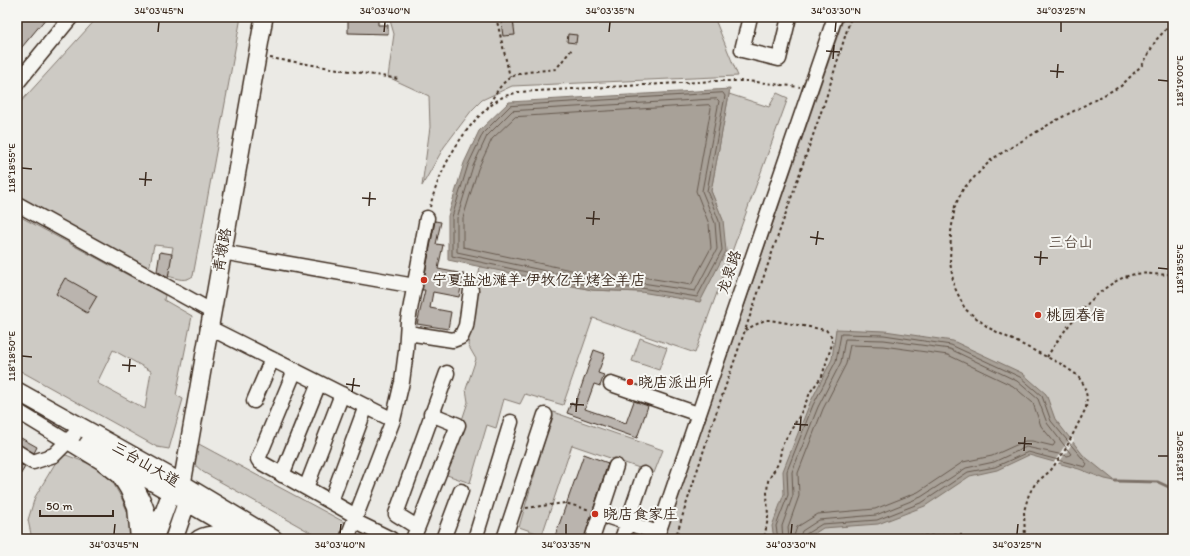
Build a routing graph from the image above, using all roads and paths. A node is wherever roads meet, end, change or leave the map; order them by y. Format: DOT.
graph roads {
  1 [pos="71,17"];
  2 [pos="264,17"];
  3 [pos="496,17"];
  4 [pos="750,17"];
  5 [pos="789,17"];
  6 [pos="835,17"];
  7 [pos="851,17"];
  8 [pos="1173,22"];
  9 [pos="572,49"];
  10 [pos="257,56"];
  11 [pos="510,77"];
  12 [pos="399,79"];
  13 [pos="17,83"];
  14 [pos="810,89"];
  15 [pos="486,110"];
  16 [pos="17,204"];
  17 [pos="427,218"];
  18 [pos="222,252"];
  19 [pos="1173,273"];
  20 [pos="415,286"];
  21 [pos="471,290"];
  22 [pos="210,319"];
  23 [pos="744,331"];
  24 [pos="408,333"];
  25 [pos="1047,357"];
  26 [pos="272,358"];
  27 [pos="295,370"];
  28 [pos="447,373"];
  29 [pos="319,382"];
  30 [pos="611,384"];
  31 [pos="342,394"];
  32 [pos="254,401"];
  33 [pos="18,402"];
  34 [pos="366,406"];
  35 [pos="431,414"];
  36 [pos="698,414"];
  37 [pos="545,415"];
  38 [pos="393,420"];
  39 [pos="511,422"];
  40 [pos="75,436"];
  41 [pos="17,452"];
  42 [pos="616,466"];
  43 [pos="644,474"];
  44 [pos="282,475"];
  45 [pos="306,488"];
  46 [pos="181,489"];
  47 [pos="461,491"];
  48 [pos="330,501"];
  49 [pos="516,506"];
  50 [pos="600,514"];
  51 [pos="355,518"];
  52 [pos="627,523"];
  53 [pos="415,533"];
  54 [pos="962,535"];
  55 [pos="657,536"];
  56 [pos="248,538"];
  57 [pos="138,539"];
  58 [pos="148,539"];
  59 [pos="154,539"];
  60 [pos="174,539"];
  61 [pos="199,539"];
  62 [pos="274,539"];
  63 [pos="347,539"];
  64 [pos="391,539"];
  65 [pos="443,539"];
  66 [pos="475,539"];
  67 [pos="504,539"];
  68 [pos="592,539"];
  69 [pos="622,539"];
  70 [pos="675,539"];
  71 [pos="764,539"];
  72 [pos="846,539"];
  73 [pos="1026,539"];
  1 -- 13 [label="street"];
  2 -- 10 [label="main road, 青墩路"];
  3 -- 11 [label="path"];
  4 -- 5 [label="street"];
  6 -- 14 [label="street, 龙泉路"];
  7 -- 23 [label="path"];
  8 -- 25 [label="path"];
  9 -- 11 [label="path"];
  10 -- 12 [label="path"];
  10 -- 18 [label="main road, 青墩路"];
  11 -- 15 [label="path"];
  14 -- 15 [label="path"];
  14 -- 36 [label="street, 龙泉路"];
  15 -- 17 [label="path"];
  16 -- 22 [label="street"];
  17 -- 20 [label="street"];
  18 -- 20 [label="street"];
  18 -- 22 [label="main road, 青墩路"];
  19 -- 25 [label="path"];
  20 -- 24 [label="street"];
  21 -- 24 [label="street"];
  22 -- 26 [label="street"];
  22 -- 46 [label="main road, 青墩路"];
  23 -- 70 [label="path"];
  23 -- 71 [label="path"];
  24 -- 38 [label="street"];
  25 -- 73 [label="path"];
  26 -- 27 [label="street"];
  26 -- 32 [label="street"];
  27 -- 29 [label="street"];
  27 -- 44 [label="street"];
  28 -- 35 [label="street"];
  29 -- 31 [label="street"];
  29 -- 44 [label="street"];
  30 -- 36 [label="street"];
  31 -- 34 [label="street"];
  31 -- 45 [label="street"];
  33 -- 40 [label="main road, 三台山大道"];
  34 -- 38 [label="street"];
  34 -- 48 [label="street"];
  35 -- 53 [label="street"];
  35 -- 53 [label="street"];
  36 -- 55 [label="street, 龙泉路"];
  37 -- 49 [label="street"];
  38 -- 51 [label="street"];
  39 -- 66 [label="street"];
  40 -- 41 [label="street"];
  40 -- 46 [label="main road, 三台山大道"];
  40 -- 57 [label="street"];
  40 -- 58 [label="main road"];
  42 -- 50 [label="street"];
  43 -- 52 [label="street"];
  44 -- 45 [label="street"];
  45 -- 48 [label="street"];
  46 -- 56 [label="main road, 三台山大道"];
  46 -- 59 [label="main road, 青墩路"];
  46 -- 60 [label="main road, 青墩路"];
  46 -- 62 [label="main road, 三台山大道"];
  47 -- 65 [label="street"];
  48 -- 51 [label="street"];
  49 -- 50 [label="path"];
  49 -- 67 [label="street"];
  50 -- 52 [label="street"];
  50 -- 68 [label="street"];
  51 -- 63 [label="street"];
  51 -- 64 [label="street"];
  52 -- 55 [label="street"];
  52 -- 69 [label="street"];
  54 -- 72 [label="path"];
  56 -- 61 [label="main road"];
}
